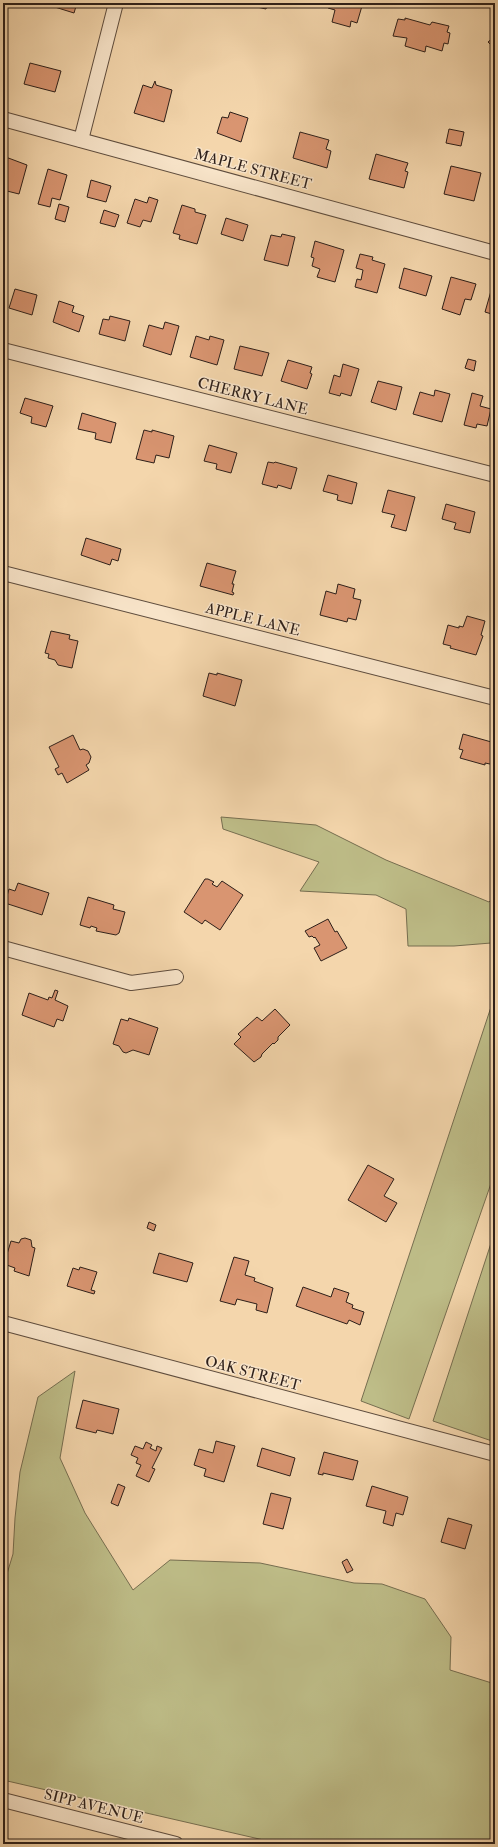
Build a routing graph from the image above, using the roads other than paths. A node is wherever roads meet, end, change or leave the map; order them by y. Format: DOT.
graph roads {
  1 [pos="116,3"];
  2 [pos="3,119"];
  3 [pos="81,140"];
  4 [pos="495,253"];
  5 [pos="3,350"];
  6 [pos="495,475"];
  7 [pos="3,573"];
  8 [pos="495,698"];
  9 [pos="3,948"];
  10 [pos="176,977"];
  11 [pos="3,1324"];
  12 [pos="495,1454"];
  13 [pos="3,1800"];
  14 [pos="176,1844"];
  1 -- 3 [label="street"];
  2 -- 3 [label="street, MAPLE STREET"];
  3 -- 4 [label="street, MAPLE STREET"];
  5 -- 6 [label="street, CHERRY LANE"];
  7 -- 8 [label="street, APPLE LANE"];
  9 -- 10 [label="street"];
  11 -- 12 [label="street, OAK STREET"];
  13 -- 14 [label="street, SIPP AVENUE"];
}
